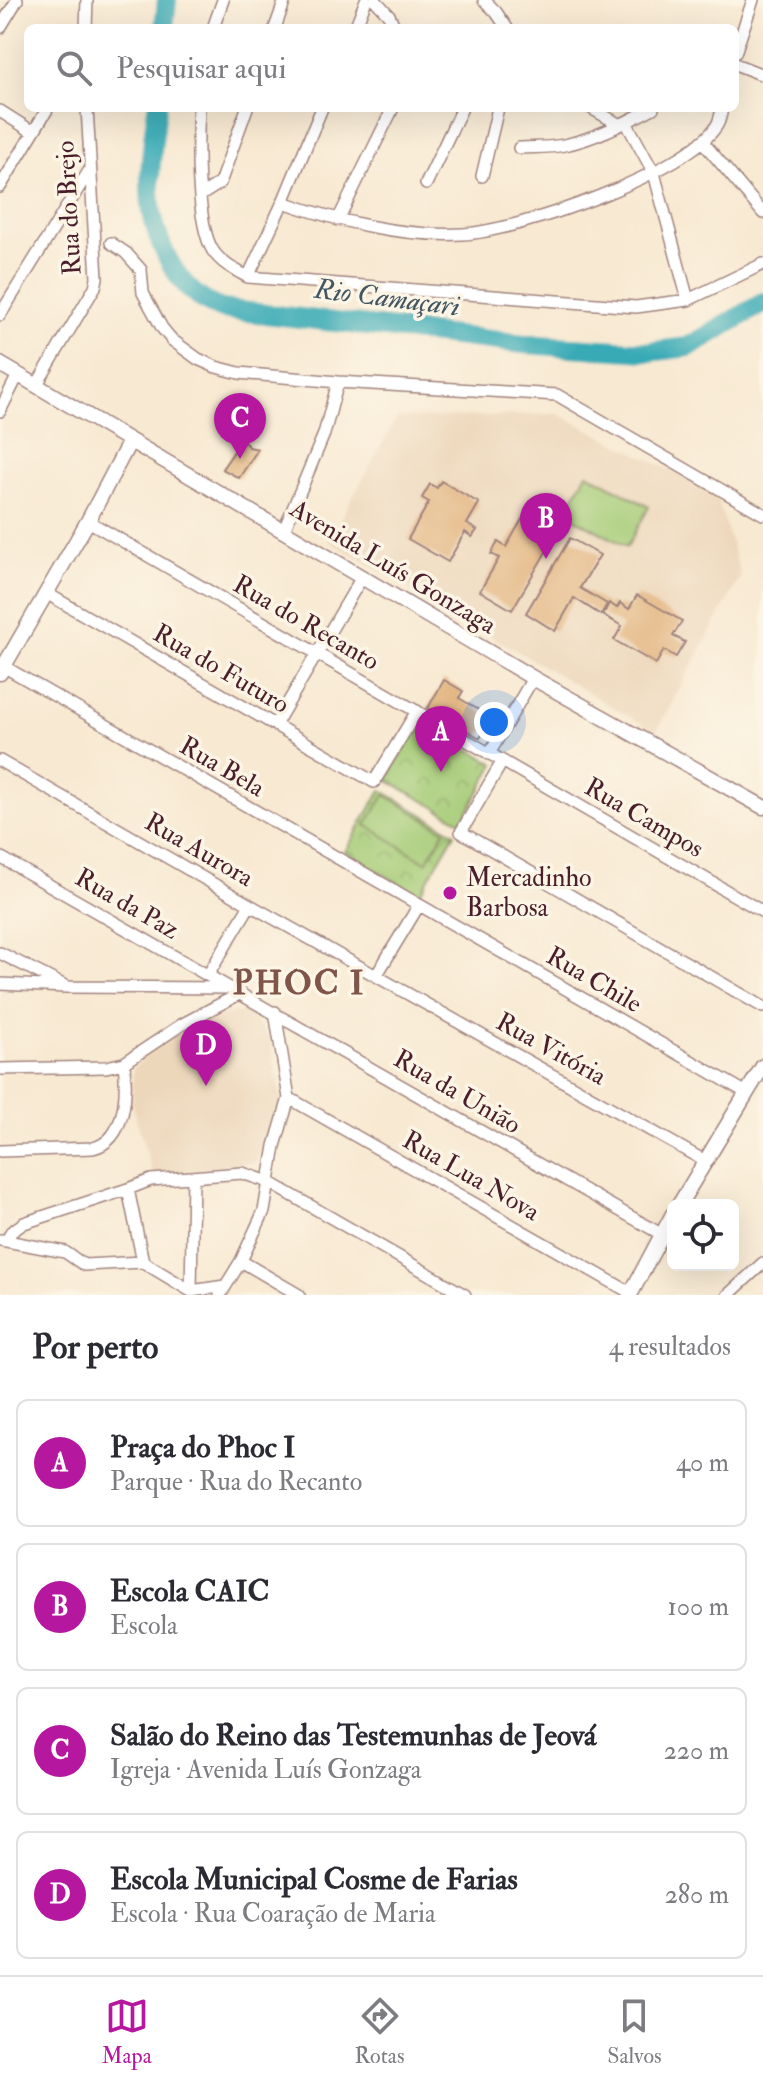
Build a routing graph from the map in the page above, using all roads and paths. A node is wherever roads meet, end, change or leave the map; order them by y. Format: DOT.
graph roads {
  1 [pos="17,0"];
  2 [pos="87,0"];
  3 [pos="223,0"];
  4 [pos="285,0"];
  5 [pos="366,0"];
  6 [pos="375,0"];
  7 [pos="484,0"];
  8 [pos="753,0"];
  9 [pos="86,24"];
  10 [pos="214,24"];
  11 [pos="276,24"];
  12 [pos="357,24"];
  13 [pos="393,24"];
  14 [pos="504,24"];
  15 [pos="0,28"];
  16 [pos="739,41"];
  17 [pos="739,66"];
  18 [pos="763,75"];
  19 [pos="0,111"];
  20 [pos="46,112"];
  21 [pos="87,112"];
  22 [pos="199,112"];
  23 [pos="246,112"];
  24 [pos="320,112"];
  25 [pos="391,112"];
  26 [pos="460,112"];
  27 [pos="497,112"];
  28 [pos="599,112"];
  29 [pos="646,112"];
  30 [pos="721,112"];
  31 [pos="623,124"];
  32 [pos="33,132"];
  33 [pos="702,141"];
  34 [pos="519,148"];
  35 [pos="89,171"];
  36 [pos="654,173"];
  37 [pos="482,176"];
  38 [pos="426,184"];
  39 [pos="0,187"];
  40 [pos="201,195"];
  41 [pos="283,202"];
  42 [pos="763,213"];
  43 [pos="338,220"];
  44 [pos="111,243"];
  45 [pos="763,264"];
  46 [pos="248,277"];
  47 [pos="688,300"];
  48 [pos="0,315"];
  49 [pos="0,364"];
  50 [pos="18,375"];
  51 [pos="338,382"];
  52 [pos="36,386"];
  53 [pos="0,411"];
  54 [pos="130,441"];
  55 [pos="763,514"];
  56 [pos="88,521"];
  57 [pos="284,530"];
  58 [pos="362,577"];
  59 [pos="46,593"];
  60 [pos="316,654"];
  61 [pos="2,669"];
  62 [pos="533,678"];
  63 [pos="417,711"];
  64 [pos="275,725"];
  65 [pos="489,754"];
  66 [pos="0,761"];
  67 [pos="502,762"];
  68 [pos="763,807"];
  69 [pos="0,857"];
  70 [pos="250,905"];
  71 [pos="419,905"];
  72 [pos="763,912"];
  73 [pos="0,953"];
  74 [pos="208,975"];
  75 [pos="376,976"];
  76 [pos="0,984"];
  77 [pos="67,987"];
  78 [pos="236,991"];
  79 [pos="763,1007"];
  80 [pos="275,1012"];
  81 [pos="124,1063"];
  82 [pos="763,1066"];
  83 [pos="0,1069"];
  84 [pos="747,1093"];
  85 [pos="289,1098"];
  86 [pos="0,1151"];
  87 [pos="705,1161"];
  88 [pos="193,1177"];
  89 [pos="269,1182"];
  90 [pos="128,1189"];
  91 [pos="683,1199"];
  92 [pos="667,1224"];
  93 [pos="661,1234"];
  94 [pos="3,1240"];
  95 [pos="241,1261"];
  96 [pos="143,1262"];
  97 [pos="763,1263"];
  98 [pos="223,1290"];
  99 [pos="191,1291"];
  100 [pos="631,1294"];
  101 [pos="299,1295"];
  102 [pos="465,1295"];
  103 [pos="728,1295"];
  1 -- 15 [label="street"];
  2 -- 9 [label="street"];
  3 -- 10 [label="street"];
  4 -- 11 [label="street"];
  5 -- 12 [label="street"];
  6 -- 13 [label="street"];
  7 -- 14 [label="street"];
  8 -- 16 [label="street"];
  17 -- 18 [label="street"];
  19 -- 32 [label="street"];
  20 -- 32 [label="street"];
  21 -- 35 [label="street, Rua do Brejo"];
  22 -- 40 [label="street"];
  23 -- 40 [label="street"];
  24 -- 41 [label="street"];
  25 -- 43 [label="street"];
  26 -- 38 [label="street"];
  27 -- 37 [label="street"];
  28 -- 31 [label="street"];
  29 -- 31 [label="street"];
  30 -- 33 [label="street"];
  31 -- 34 [label="street"];
  31 -- 36 [label="street"];
  32 -- 39 [label="street"];
  33 -- 36 [label="street"];
  33 -- 42 [label="street"];
  35 -- 48 [label="street"];
  35 -- 52 [label="street, Rua do Brejo"];
  36 -- 43 [label="street"];
  36 -- 47 [label="street"];
  40 -- 46 [label="street"];
  41 -- 43 [label="street"];
  41 -- 46 [label="street"];
  44 -- 51 [label="street"];
  45 -- 47 [label="street"];
  46 -- 47 [label="street"];
  49 -- 50 [label="street, Avenida Luís Gonzaga"];
  50 -- 52 [label="street, Avenida Luís Gonzaga"];
  50 -- 53 [label="street"];
  51 -- 55 [label="street"];
  51 -- 57 [label="street"];
  52 -- 54 [label="street, Avenida Luís Gonzaga"];
  54 -- 56 [label="street"];
  54 -- 57 [label="street, Avenida Luís Gonzaga"];
  56 -- 59 [label="street"];
  56 -- 60 [label="street, Rua do Recanto"];
  57 -- 58 [label="street, Avenida Luís Gonzaga"];
  58 -- 60 [label="street"];
  58 -- 62 [label="street, Avenida Luís Gonzaga"];
  59 -- 61 [label="street"];
  59 -- 64 [label="street, Rua do Futuro"];
  60 -- 63 [label="street, Rua do Recanto"];
  60 -- 64 [label="street"];
  61 -- 71 [label="street, Rua Bela"];
  62 -- 65 [label="street"];
  62 -- 68 [label="street, Avenida Luís Gonzaga"];
  63 -- 64 [label="street, Rua do Futuro"];
  63 -- 65 [label="street, Rua do Recanto"];
  65 -- 67 [label="street, Rua do Recanto"];
  66 -- 70 [label="street, Rua Aurora"];
  67 -- 72 [label="street, Rua Campos"];
  67 -- 79 [label="street"];
  69 -- 74 [label="street, Rua da Paz"];
  70 -- 74 [label="street"];
  70 -- 75 [label="street, Rua Aurora"];
  71 -- 75 [label="street"];
  71 -- 84 [label="street, Rua Chile"];
  73 -- 77 [label="street"];
  74 -- 78 [label="street, Rua da Paz"];
  75 -- 87 [label="street, Rua Vitória"];
  76 -- 77 [label="street"];
  77 -- 78 [label="street"];
  78 -- 80 [label="street, Rua da União"];
  78 -- 81 [label="street"];
  80 -- 85 [label="street"];
  80 -- 93 [label="street, Rua da União"];
  81 -- 83 [label="street"];
  81 -- 86 [label="street"];
  82 -- 84 [label="street"];
  84 -- 87 [label="street"];
  85 -- 89 [label="street"];
  85 -- 100 [label="street, Rua Lua Nova"];
  87 -- 91 [label="street"];
  88 -- 89 [label="street"];
  88 -- 90 [label="street"];
  88 -- 99 [label="street"];
  89 -- 95 [label="street"];
  89 -- 102 [label="street"];
  90 -- 94 [label="street"];
  90 -- 96 [label="street"];
  92 -- 93 [label="street"];
  93 -- 100 [label="street"];
  94 -- 96 [label="street"];
  95 -- 98 [label="street"];
  95 -- 101 [label="street"];
  96 -- 99 [label="street"];
  97 -- 103 [label="street"];
  98 -- 99 [label="street"];
}
